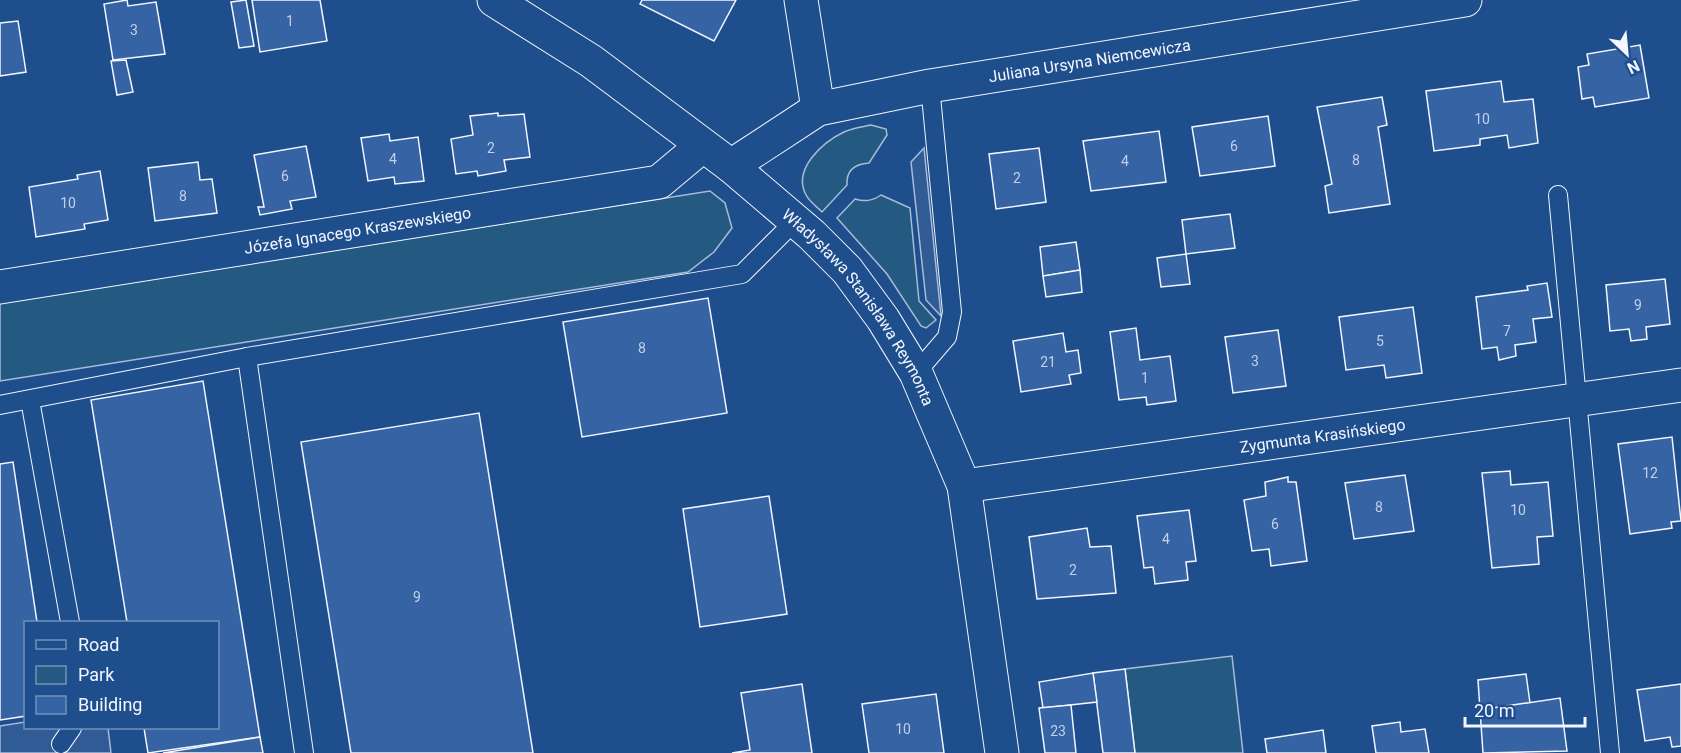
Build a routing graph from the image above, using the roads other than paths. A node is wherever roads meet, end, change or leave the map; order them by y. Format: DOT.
graph roads {
  1 [pos="494,0"];
  2 [pos="801,0"];
  3 [pos="1465,0"];
  4 [pos="1427,3"];
  5 [pos="930,86"];
  6 [pos="818,109"];
  7 [pos="702,146"];
  8 [pos="731,166"];
  9 [pos="1558,195"];
  10 [pos="796,220"];
  11 [pos="0,287"];
  12 [pos="248,357"];
  13 [pos="916,373"];
  14 [pos="1681,385"];
  15 [pos="1576,398"];
  16 [pos="30,400"];
  17 [pos="0,405"];
  18 [pos="964,486"];
  19 [pos="70,621"];
  20 [pos="71,729"];
  21 [pos="61,744"];
  22 [pos="304,753"];
  23 [pos="1002,753"];
  24 [pos="1610,753"];
  1 -- 7 [label="street, Władysława Stanisława Reymonta"];
  2 -- 6 [label="street"];
  3 -- 4 [label="street, Juliana Ursyna Niemcewicza"];
  4 -- 5 [label="street, Juliana Ursyna Niemcewicza"];
  5 -- 6 [label="street, Juliana Ursyna Niemcewicza"];
  5 -- 13 [label="lane"];
  6 -- 8 [label="street, Juliana Ursyna Niemcewicza"];
  7 -- 8 [label="street, Władysława Stanisława Reymonta"];
  7 -- 11 [label="street, Józefa Ignacego Kraszewskiego"];
  8 -- 10 [label="street, Władysława Stanisława Reymonta"];
  9 -- 15 [label="lane"];
  10 -- 12 [label="lane"];
  10 -- 13 [label="street, Władysława Stanisława Reymonta"];
  12 -- 16 [label="lane"];
  12 -- 22 [label="lane"];
  13 -- 18 [label="street, Władysława Stanisława Reymonta"];
  14 -- 15 [label="street, Zygmunta Krasińskiego"];
  15 -- 18 [label="street, Zygmunta Krasińskiego"];
  15 -- 24 [label="lane"];
  16 -- 17 [label="lane"];
  16 -- 19 [label="lane"];
  18 -- 23 [label="street, Władysława Stanisława Reymonta"];
  20 -- 21 [label="lane"];
}
